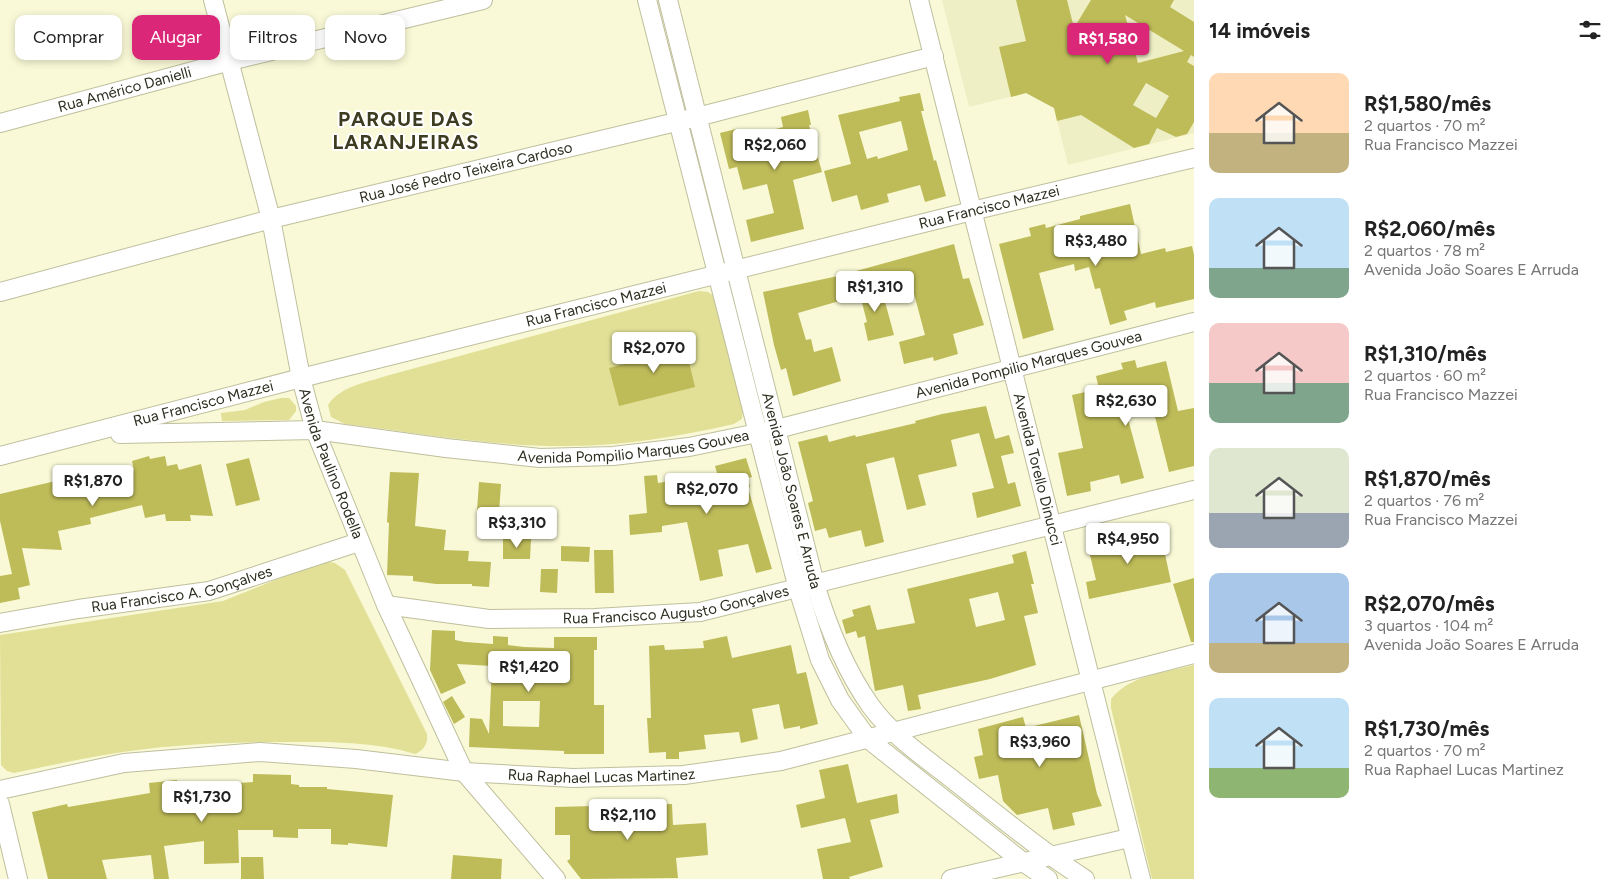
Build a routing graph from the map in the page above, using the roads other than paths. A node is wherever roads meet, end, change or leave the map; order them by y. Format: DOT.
graph roads {
  1 [pos="213,0"];
  2 [pos="483,0"];
  3 [pos="647,0"];
  4 [pos="668,0"];
  5 [pos="920,0"];
  6 [pos="934,56"];
  7 [pos="230,62"];
  8 [pos="696,116"];
  9 [pos="678,121"];
  10 [pos="0,123"];
  11 [pos="1194,158"];
  12 [pos="972,211"];
  13 [pos="271,219"];
  14 [pos="727,273"];
  15 [pos="0,292"];
  16 [pos="1194,322"];
  17 [pos="1012,368"];
  18 [pos="301,378"];
  19 [pos="776,428"];
  20 [pos="315,430"];
  21 [pos="758,433"];
  22 [pos="92,434"];
  23 [pos="0,456"];
  24 [pos="1194,490"];
  25 [pos="1051,526"];
  26 [pos="360,542"];
  27 [pos="815,584"];
  28 [pos="798,589"];
  29 [pos="386,605"];
  30 [pos="0,623"];
  31 [pos="1194,654"];
  32 [pos="1091,680"];
  33 [pos="893,732"];
  34 [pos="868,739"];
  35 [pos="464,772"];
  36 [pos="0,790"];
  37 [pos="0,804"];
  38 [pos="1130,838"];
  39 [pos="1051,857"];
  40 [pos="1023,862"];
  41 [pos="18,879"];
  42 [pos="556,879"];
  43 [pos="951,879"];
  44 [pos="1048,879"];
  45 [pos="1085,879"];
  46 [pos="1141,879"];
  1 -- 7 [label="street, Avenida Paulino Rodella"];
  2 -- 7 [label="street, Rua Américo Danielli"];
  3 -- 9 [label="street, Avenida João Soares E Arruda"];
  4 -- 8 [label="street, Avenida João Soares E Arruda"];
  5 -- 6 [label="street, Avenida Torello Dinucci"];
  6 -- 8 [label="street, Rua José Pedro Teixeira Cardoso"];
  6 -- 12 [label="street, Avenida Torello Dinucci"];
  7 -- 10 [label="street, Rua Américo Danielli"];
  7 -- 13 [label="street, Avenida Paulino Rodella"];
  8 -- 9 [label="street, Rua José Pedro Teixeira Cardoso"];
  8 -- 14 [label="street, Avenida João Soares E Arruda"];
  9 -- 13 [label="street, Rua José Pedro Teixeira Cardoso"];
  9 -- 14 [label="street, Avenida João Soares E Arruda"];
  11 -- 12 [label="street, Rua Francisco Mazzei"];
  12 -- 14 [label="street, Rua Francisco Mazzei"];
  12 -- 17 [label="street, Avenida Torello Dinucci"];
  13 -- 15 [label="street, Rua José Pedro Teixeira Cardoso"];
  13 -- 18 [label="street, Avenida Paulino Rodella"];
  14 -- 18 [label="street, Rua Francisco Mazzei"];
  14 -- 19 [label="street, Avenida João Soares E Arruda"];
  14 -- 21 [label="street, Avenida João Soares E Arruda"];
  16 -- 17 [label="street, Avenida Pompilio Marques Gouvea"];
  17 -- 19 [label="street, Avenida Pompilio Marques Gouvea"];
  17 -- 25 [label="street, Avenida Torello Dinucci"];
  18 -- 20 [label="street, Avenida Paulino Rodella"];
  18 -- 22 [label="street, Rua Francisco Mazzei"];
  19 -- 21 [label="street, Avenida Pompilio Marques Gouvea"];
  19 -- 27 [label="street, Avenida João Soares E Arruda"];
  20 -- 21 [label="street, Avenida Pompilio Marques Gouvea"];
  20 -- 22 [label="street, Avenida Pompilio Marques Gouvea"];
  20 -- 26 [label="street, Avenida Paulino Rodella"];
  21 -- 28 [label="street, Avenida João Soares E Arruda"];
  22 -- 23 [label="street, Rua Francisco Mazzei"];
  24 -- 25 [label="street, Rua Francisco Augusto Gonçalves"];
  25 -- 27 [label="street, Rua Francisco Augusto Gonçalves"];
  25 -- 32 [label="street, Avenida Torello Dinucci"];
  26 -- 29 [label="street, Avenida Paulino Rodella"];
  26 -- 30 [label="street, Rua Francisco A. Gonçalves"];
  27 -- 28 [label="street, Rua Francisco Augusto Gonçalves"];
  27 -- 33 [label="street, Avenida João Soares E Arruda"];
  28 -- 29 [label="street, Rua Francisco Augusto Gonçalves"];
  28 -- 34 [label="street, Avenida João Soares E Arruda"];
  29 -- 35 [label="street, Avenida Paulino Rodella"];
  31 -- 32 [label="street, Rua Raphael Lucas Martinez"];
  32 -- 33 [label="street, Rua Raphael Lucas Martinez"];
  32 -- 38 [label="street, Avenida Torello Dinucci"];
  33 -- 34 [label="street, Rua Raphael Lucas Martinez"];
  33 -- 39 [label="street, Avenida João Soares E Arruda"];
  34 -- 35 [label="street, Rua Raphael Lucas Martinez"];
  34 -- 40 [label="street, Avenida João Soares E Arruda"];
  35 -- 36 [label="street, Rua Raphael Lucas Martinez"];
  35 -- 42 [label="street, Avenida Paulino Rodella"];
  37 -- 41 [label="street"];
  38 -- 39 [label="street"];
  38 -- 46 [label="street, Avenida Torello Dinucci"];
  39 -- 40 [label="street"];
  39 -- 45 [label="street, Avenida João Soares E Arruda"];
  40 -- 43 [label="street"];
  40 -- 44 [label="street, Avenida João Soares E Arruda"];
}
